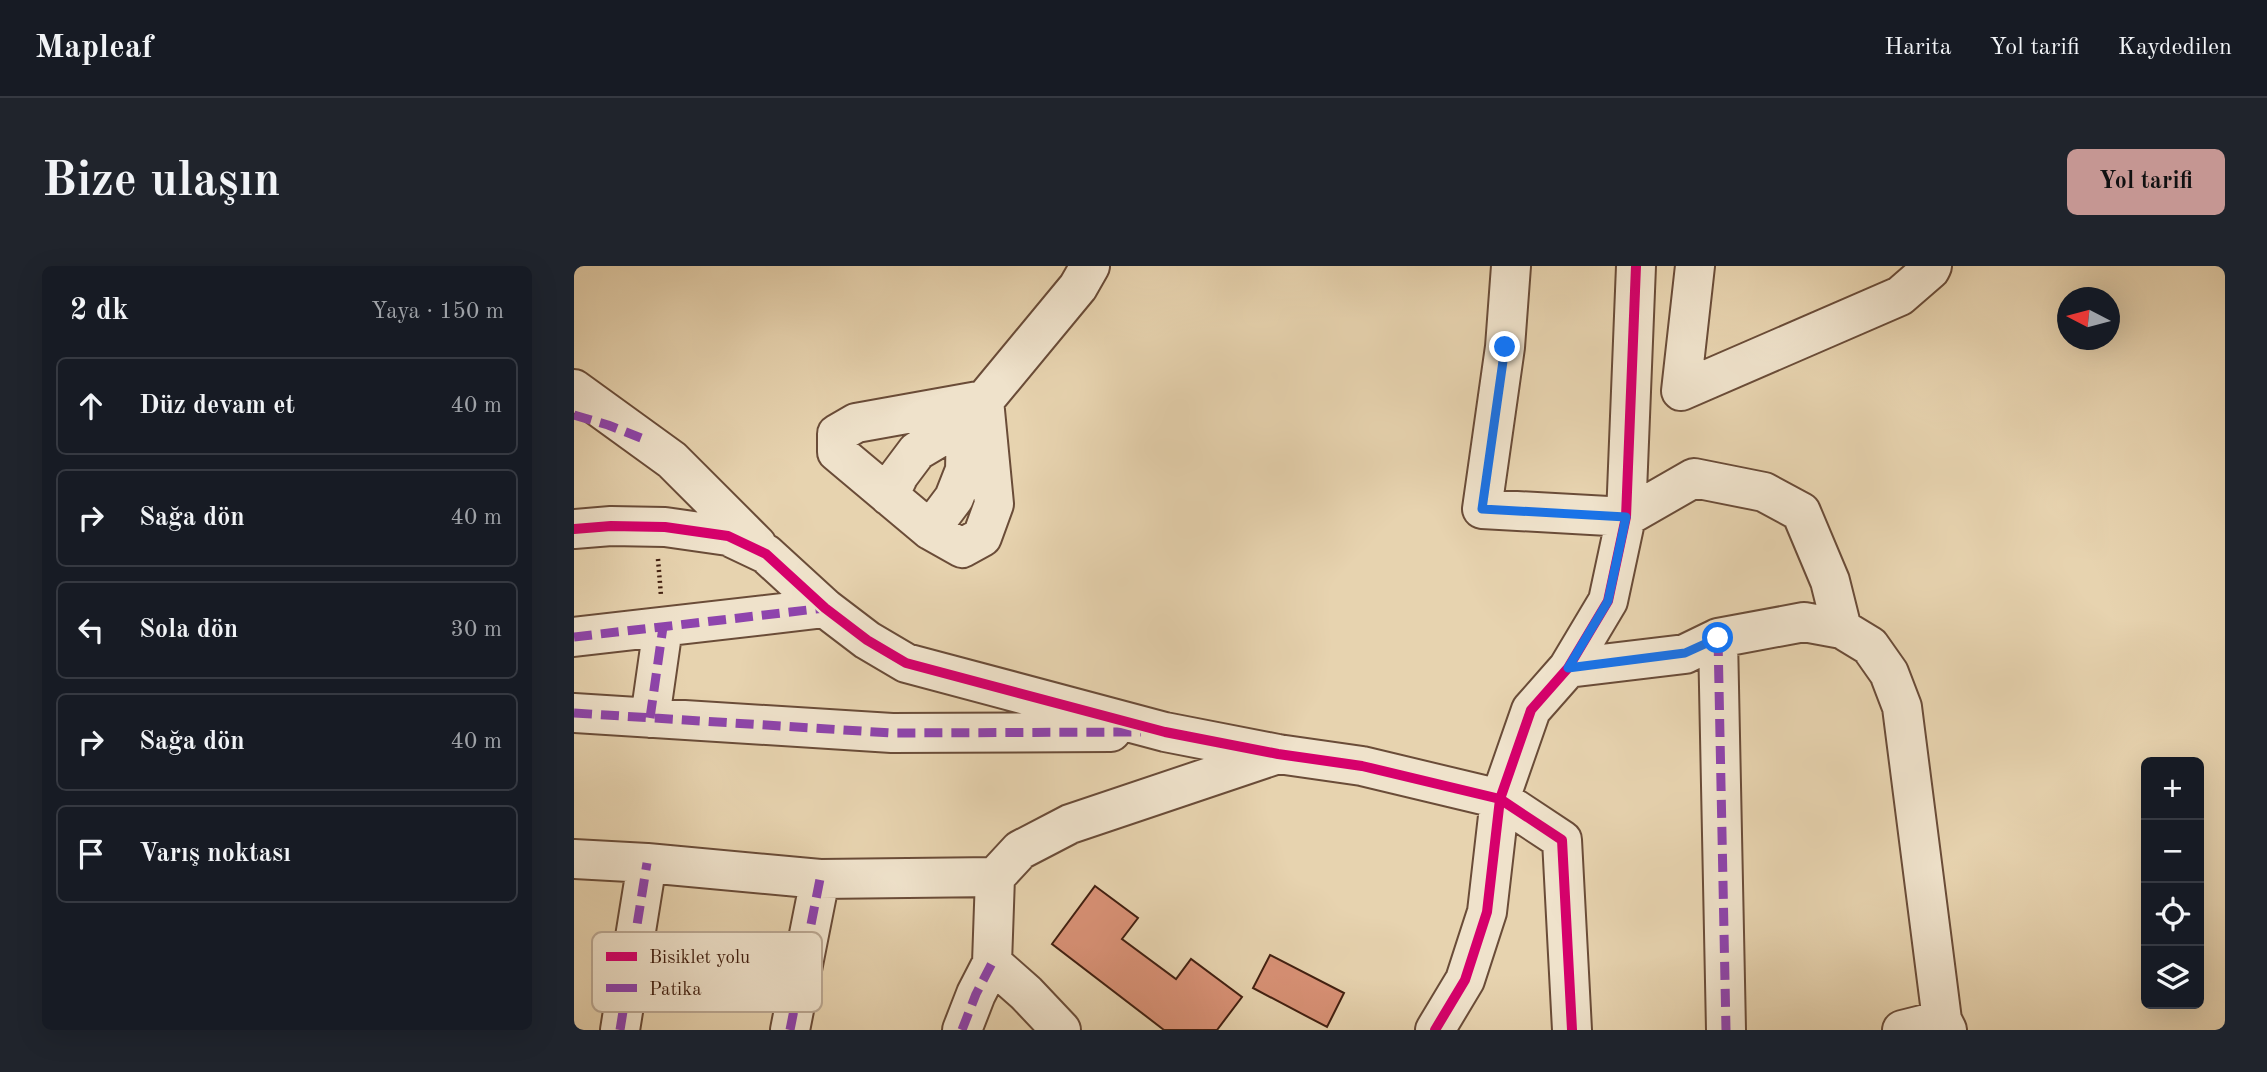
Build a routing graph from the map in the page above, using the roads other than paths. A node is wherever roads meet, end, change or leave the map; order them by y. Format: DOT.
graph roads {
  1 [pos="1090,266"];
  2 [pos="1511,266"];
  3 [pos="1636,266"];
  4 [pos="1695,266"];
  5 [pos="1932,266"];
  6 [pos="574,389"];
  7 [pos="975,411"];
  8 [pos="574,415"];
  9 [pos="640,438"];
  10 [pos="889,496"];
  11 [pos="1626,517"];
  12 [pos="574,529"];
  13 [pos="766,554"];
  14 [pos="825,608"];
  15 [pos="663,627"];
  16 [pos="1842,629"];
  17 [pos="574,637"];
  18 [pos="1718,638"];
  19 [pos="1568,668"];
  20 [pos="574,713"];
  21 [pos="650,718"];
  22 [pos="1165,732"];
  23 [pos="1278,754"];
  24 [pos="1500,799"];
  25 [pos="574,859"];
  26 [pos="647,863"];
  27 [pos="995,877"];
  28 [pos="820,879"];
  29 [pos="636,932"];
  30 [pos="809,932"];
  31 [pos="992,963"];
  32 [pos="623,1012"];
  33 [pos="794,1012"];
  34 [pos="1944,1025"];
  35 [pos="620,1030"];
  36 [pos="790,1030"];
  37 [pos="962,1030"];
  38 [pos="1060,1030"];
  39 [pos="1435,1030"];
  40 [pos="1572,1030"];
  41 [pos="1726,1030"];
  42 [pos="1902,1030"];
  1 -- 7 [label="street"];
  2 -- 11 [label="street"];
  3 -- 11 [label="street"];
  4 -- 5 [label="street"];
  6 -- 9 [label="street"];
  7 -- 10 [label="street"];
  7 -- 10 [label="street"];
  7 -- 10 [label="street"];
  8 -- 9 [label="street"];
  9 -- 13 [label="street"];
  11 -- 16 [label="street"];
  11 -- 19 [label="street"];
  12 -- 13 [label="street"];
  13 -- 14 [label="street"];
  14 -- 15 [label="street"];
  14 -- 22 [label="street"];
  15 -- 17 [label="street"];
  15 -- 21 [label="street"];
  16 -- 18 [label="street"];
  16 -- 34 [label="street"];
  18 -- 19 [label="street"];
  18 -- 41 [label="street"];
  19 -- 24 [label="street"];
  20 -- 21 [label="street"];
  21 -- 22 [label="street"];
  22 -- 23 [label="street"];
  23 -- 24 [label="street"];
  23 -- 27 [label="street"];
  24 -- 39 [label="street"];
  24 -- 40 [label="street"];
  25 -- 26 [label="street"];
  26 -- 28 [label="street"];
  26 -- 29 [label="street"];
  27 -- 28 [label="street"];
  27 -- 31 [label="street"];
  28 -- 30 [label="street"];
  31 -- 37 [label="street"];
  31 -- 38 [label="street"];
  32 -- 35 [label="street"];
  33 -- 36 [label="street"];
  34 -- 42 [label="street"];
}
